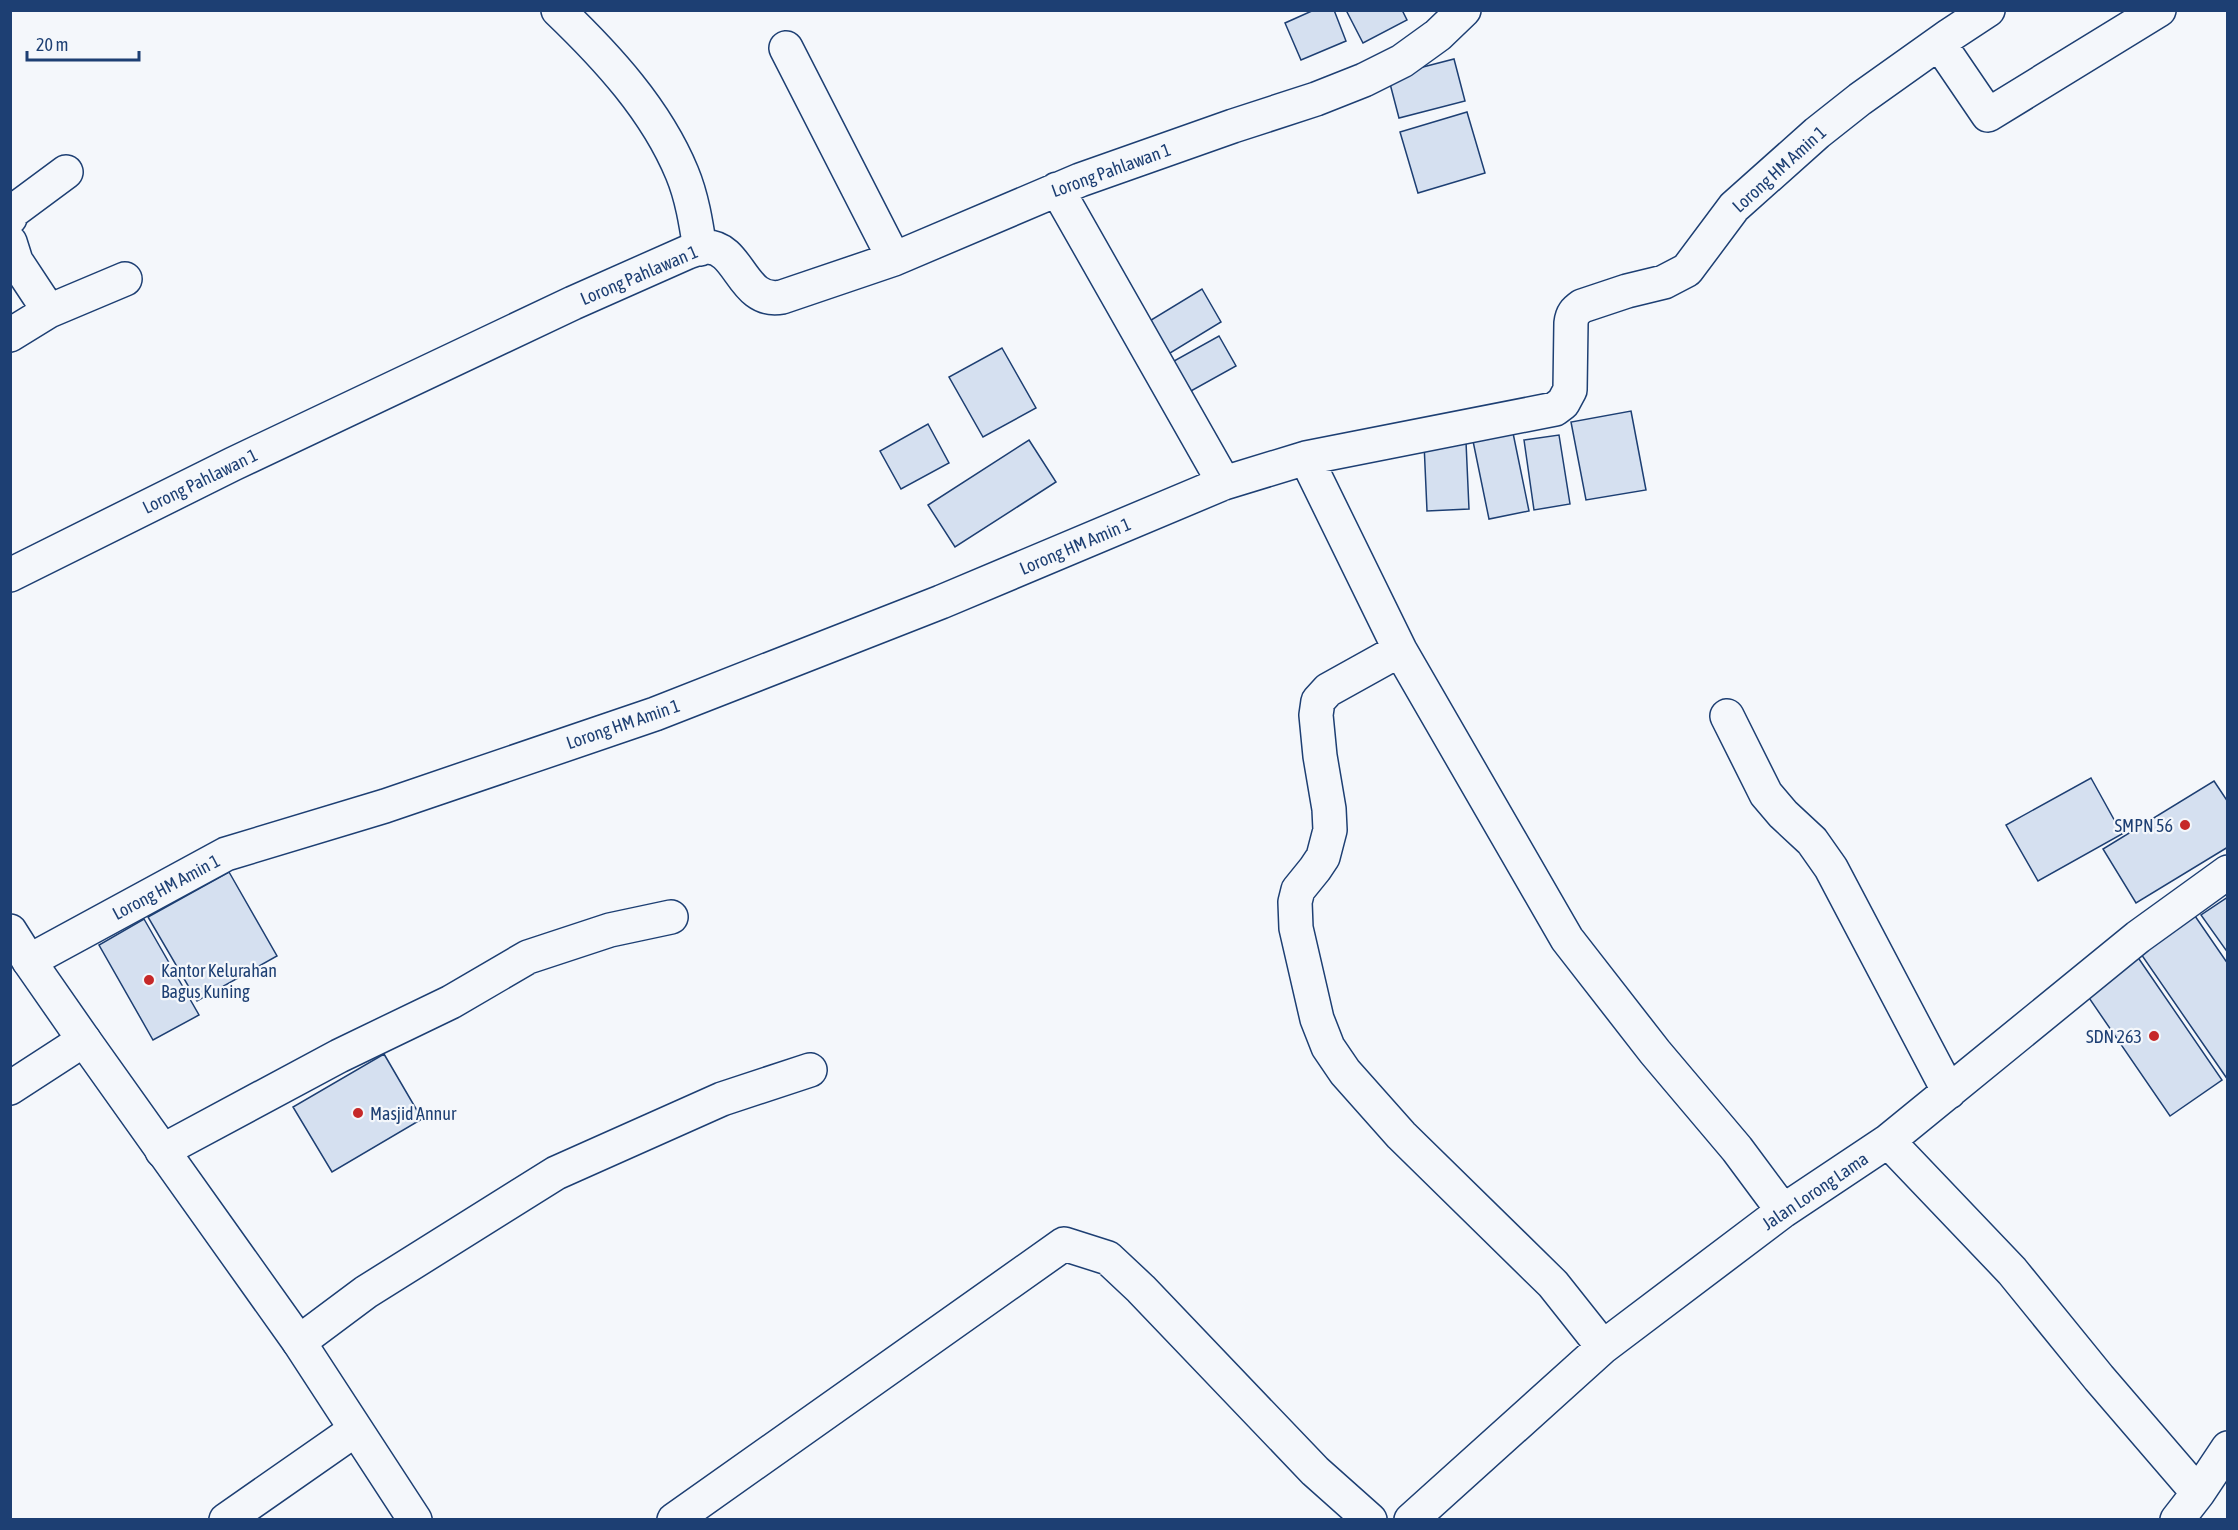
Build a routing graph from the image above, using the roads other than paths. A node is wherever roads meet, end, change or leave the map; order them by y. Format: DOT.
graph roads {
  1 [pos="558,10"];
  2 [pos="1464,10"];
  3 [pos="1988,10"];
  4 [pos="2159,10"];
  5 [pos="1939,43"];
  6 [pos="786,48"];
  7 [pos="66,172"];
  8 [pos="1057,189"];
  9 [pos="10,218"];
  10 [pos="10,242"];
  11 [pos="700,249"];
  12 [pos="894,259"];
  13 [pos="125,279"];
  14 [pos="49,311"];
  15 [pos="10,335"];
  16 [pos="1306,458"];
  17 [pos="1224,483"];
  18 [pos="10,575"];
  19 [pos="1401,650"];
  20 [pos="1727,716"];
  21 [pos="2228,872"];
  22 [pos="671,917"];
  23 [pos="10,931"];
  24 [pos="29,961"];
  25 [pos="84,1040"];
  26 [pos="810,1070"];
  27 [pos="10,1088"];
  28 [pos="1949,1092"];
  29 [pos="1888,1142"];
  30 [pos="162,1150"];
  31 [pos="1783,1211"];
  32 [pos="299,1342"];
  33 [pos="1603,1347"];
  34 [pos="355,1430"];
  35 [pos="2228,1448"];
  36 [pos="2198,1493"];
  37 [pos="226,1520"];
  38 [pos="416,1520"];
  39 [pos="674,1520"];
  40 [pos="1370,1520"];
  41 [pos="1411,1520"];
  42 [pos="2176,1520"];
  1 -- 11 [label="street"];
  2 -- 8 [label="street, Lorong Pahlawan 1"];
  3 -- 5 [label="street, Lorong HM Amin 1"];
  4 -- 5 [label="street"];
  5 -- 16 [label="street, Lorong HM Amin 1"];
  6 -- 12 [label="street"];
  7 -- 9 [label="street"];
  8 -- 12 [label="street, Lorong Pahlawan 1"];
  8 -- 17 [label="street"];
  10 -- 14 [label="street"];
  11 -- 12 [label="street, Lorong Pahlawan 1"];
  11 -- 18 [label="street, Lorong Pahlawan 1"];
  13 -- 14 [label="street"];
  14 -- 15 [label="street"];
  16 -- 17 [label="street, Lorong HM Amin 1"];
  16 -- 19 [label="street"];
  17 -- 24 [label="street, Lorong HM Amin 1"];
  19 -- 31 [label="street"];
  19 -- 33 [label="street"];
  20 -- 28 [label="street"];
  21 -- 28 [label="street, Jalan Lorong Lama"];
  22 -- 30 [label="street"];
  23 -- 24 [label="street"];
  24 -- 25 [label="street"];
  25 -- 27 [label="street"];
  25 -- 30 [label="street"];
  26 -- 32 [label="street"];
  28 -- 29 [label="street, Jalan Lorong Lama"];
  29 -- 31 [label="street, Jalan Lorong Lama"];
  29 -- 36 [label="street"];
  30 -- 32 [label="street"];
  31 -- 33 [label="street, Jalan Lorong Lama"];
  32 -- 34 [label="street"];
  33 -- 41 [label="street, Jalan Lorong Lama"];
  34 -- 37 [label="street"];
  34 -- 38 [label="street"];
  35 -- 36 [label="street"];
  36 -- 42 [label="street"];
  39 -- 40 [label="street"];
}
